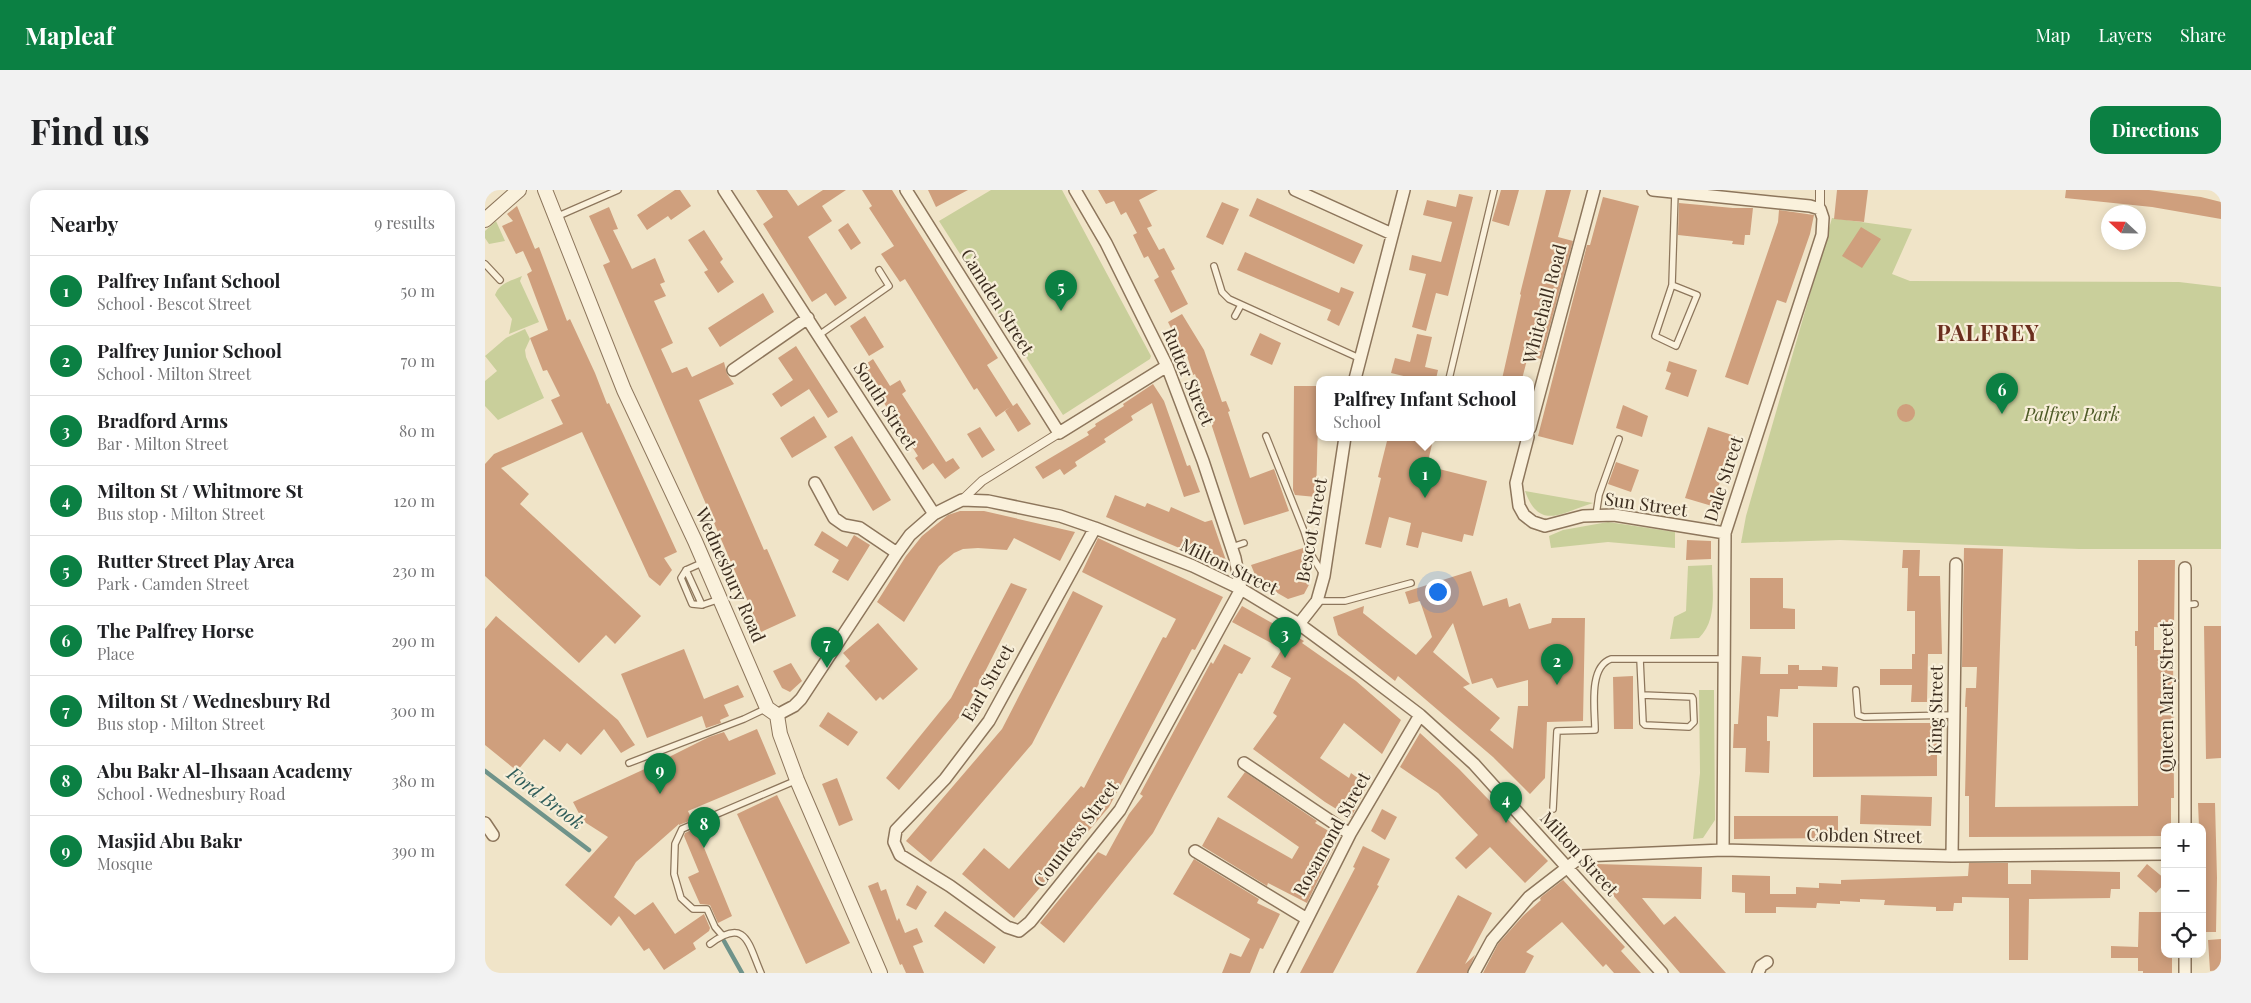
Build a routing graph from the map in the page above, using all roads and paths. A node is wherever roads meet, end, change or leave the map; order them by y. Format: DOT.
graph roads {
  1 [pos="519,190"];
  2 [pos="545,190"];
  3 [pos="619,190"];
  4 [pos="724,190"];
  5 [pos="905,190"];
  6 [pos="1075,190"];
  7 [pos="1295,190"];
  8 [pos="1404,190"];
  9 [pos="1494,190"];
  10 [pos="1594,190"];
  11 [pos="1653,190"];
  12 [pos="1820,190"];
  13 [pos="1675,192"];
  14 [pos="1820,209"];
  15 [pos="556,217"];
  16 [pos="485,220"];
  17 [pos="1391,234"];
  18 [pos="485,264"];
  19 [pos="1214,266"];
  20 [pos="879,270"];
  21 [pos="500,280"];
  22 [pos="1671,285"];
  23 [pos="1241,305"];
  24 [pos="1235,316"];
  25 [pos="808,318"];
  26 [pos="819,335"];
  27 [pos="1359,358"];
  28 [pos="1167,366"];
  29 [pos="733,370"];
  30 [pos="1356,376"];
  31 [pos="1450,376"];
  32 [pos="1534,413"];
  33 [pos="1059,433"];
  34 [pos="1266,436"];
  35 [pos="1619,440"];
  36 [pos="1344,441"];
  37 [pos="1527,441"];
  38 [pos="815,483"];
  39 [pos="962,500"];
  40 [pos="934,514"];
  41 [pos="1596,515"];
  42 [pos="1095,528"];
  43 [pos="1725,533"];
  44 [pos="1244,543"];
  45 [pos="1232,547"];
  46 [pos="897,553"];
  47 [pos="704,562"];
  48 [pos="1955,564"];
  49 [pos="2185,568"];
  50 [pos="1324,576"];
  51 [pos="1411,583"];
  52 [pos="1241,588"];
  53 [pos="720,599"];
  54 [pos="1317,601"];
  55 [pos="1299,624"];
  56 [pos="1641,659"];
  57 [pos="1724,659"];
  58 [pos="1856,690"];
  59 [pos="1642,695"];
  60 [pos="772,712"];
  61 [pos="1420,715"];
  62 [pos="1954,715"];
  63 [pos="629,763"];
  64 [pos="1244,763"];
  65 [pos="797,780"];
  66 [pos="1553,809"];
  67 [pos="485,823"];
  68 [pos="2185,823"];
  69 [pos="1350,834"];
  70 [pos="493,835"];
  71 [pos="894,842"];
  72 [pos="1723,850"];
  73 [pos="1195,851"];
  74 [pos="2161,854"];
  75 [pos="1952,856"];
  76 [pos="1567,866"];
  77 [pos="1307,919"];
  78 [pos="722,936"];
  79 [pos="710,944"];
  80 [pos="2185,958"];
  81 [pos="1767,962"];
  82 [pos="761,973"];
  83 [pos="880,973"];
  84 [pos="1280,973"];
  85 [pos="1474,973"];
  86 [pos="1662,973"];
  87 [pos="1758,973"];
  88 [pos="2185,973"];
  1 -- 16 [label="street"];
  2 -- 15 [label="street, Wednesbury Road"];
  3 -- 15 [label="lane"];
  4 -- 25 [label="street, South Street"];
  5 -- 33 [label="street, Camden Street"];
  6 -- 28 [label="street, Rutter Street"];
  7 -- 17 [label="street"];
  8 -- 17 [label="street"];
  9 -- 31 [label="lane"];
  10 -- 32 [label="street, Whitehall Road"];
  11 -- 13 [label="street"];
  12 -- 14 [label="street, Dale Street"];
  13 -- 14 [label="street"];
  13 -- 22 [label="lane"];
  14 -- 43 [label="street, Dale Street"];
  15 -- 47 [label="street, Wednesbury Road"];
  17 -- 27 [label="street"];
  18 -- 21 [label="lane"];
  19 -- 23 [label="lane"];
  20 -- 26 [label="lane"];
  22 -- 22 [label="lane"];
  23 -- 24 [label="lane"];
  23 -- 27 [label="lane"];
  25 -- 26 [label="street, South Street"];
  25 -- 29 [label="street"];
  26 -- 40 [label="street, South Street"];
  27 -- 30 [label="street"];
  28 -- 33 [label="street"];
  28 -- 45 [label="street, Rutter Street"];
  33 -- 39 [label="street"];
  34 -- 50 [label="lane"];
  35 -- 41 [label="lane"];
  36 -- 50 [label="street, Bescot Street"];
  37 -- 41 [label="street, Sun Street"];
  38 -- 46 [label="street"];
  39 -- 40 [label="street, Milton Street"];
  39 -- 42 [label="street, Milton Street"];
  40 -- 46 [label="street, Milton Street"];
  41 -- 43 [label="street, Sun Street"];
  42 -- 52 [label="street, Milton Street"];
  42 -- 71 [label="street, Earl Street"];
  43 -- 57 [label="street, Dale Street"];
  44 -- 45 [label="lane"];
  45 -- 52 [label="street, Rutter Street"];
  46 -- 60 [label="street, Milton Street"];
  47 -- 53 [label="street, Wednesbury Road"];
  47 -- 53 [label="lane"];
  48 -- 62 [label="street, King Street"];
  49 -- 68 [label="street, Queen Mary Street"];
  50 -- 54 [label="street, Bescot Street"];
  51 -- 54 [label="lane"];
  52 -- 55 [label="street, Milton Street"];
  52 -- 71 [label="street, Countess Street"];
  53 -- 60 [label="street, Wednesbury Road"];
  54 -- 55 [label="street, Bescot Street"];
  55 -- 61 [label="street, Milton Street"];
  56 -- 57 [label="lane"];
  56 -- 59 [label="lane"];
  56 -- 66 [label="lane"];
  57 -- 72 [label="street, Dale Street"];
  58 -- 62 [label="lane"];
  59 -- 59 [label="lane"];
  60 -- 63 [label="lane"];
  60 -- 65 [label="street, Wednesbury Road"];
  61 -- 69 [label="street, Rosamond Street"];
  61 -- 76 [label="street, Milton Street"];
  62 -- 75 [label="street, King Street"];
  64 -- 69 [label="street"];
  65 -- 78 [label="lane"];
  65 -- 83 [label="street, Wednesbury Road"];
  67 -- 70 [label="street"];
  69 -- 77 [label="street, Rosamond Street"];
  72 -- 75 [label="street, Cobden Street"];
  72 -- 76 [label="street, Cobden Street"];
  73 -- 77 [label="street"];
  74 -- 75 [label="street, Cobden Street"];
  76 -- 85 [label="street, Cobden Street"];
  76 -- 86 [label="street, Milton Street"];
  77 -- 84 [label="street, Rosamond Street"];
  78 -- 79 [label="lane"];
  78 -- 82 [label="lane"];
  80 -- 88 [label="street"];
  81 -- 87 [label="street"];
}
